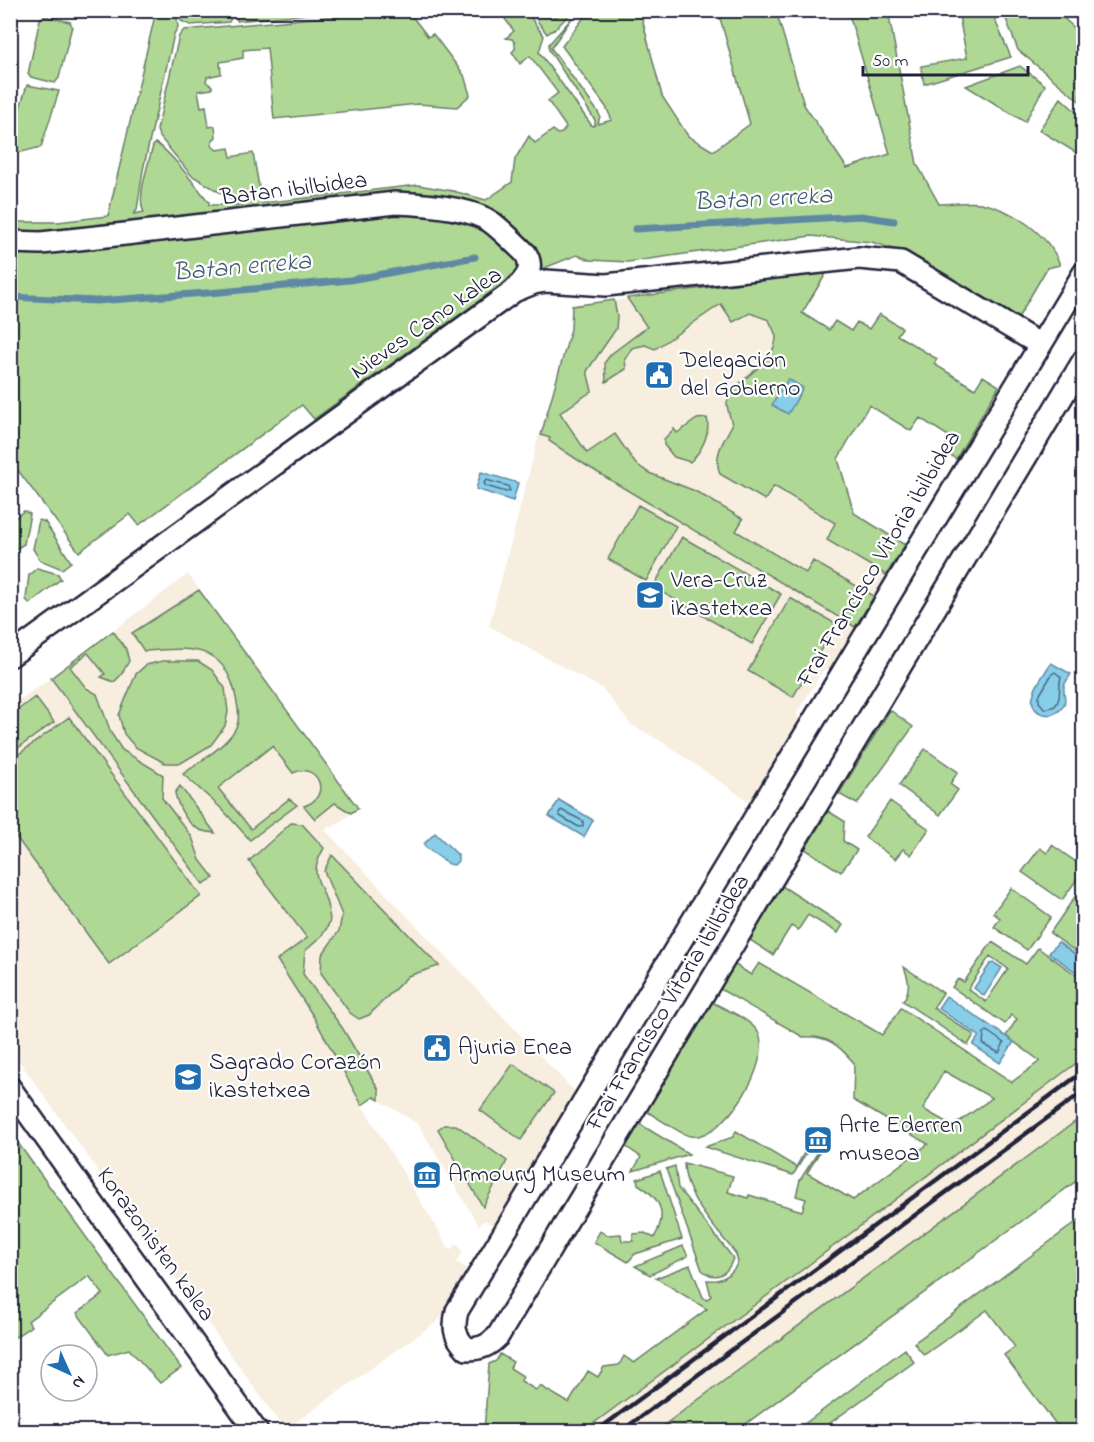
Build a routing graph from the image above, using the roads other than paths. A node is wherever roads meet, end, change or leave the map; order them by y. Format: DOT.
graph roads {
  1 [pos="10,242"];
  2 [pos="1083,273"];
  3 [pos="514,291"];
  4 [pos="1039,344"];
  5 [pos="1083,360"];
  6 [pos="10,657"];
  7 [pos="10,1088"];
  8 [pos="257,1431"];
  1 -- 3 [label="street, Batan ibilbidea"];
  2 -- 4 [label="street, Frai Francisco Vitoria ibilbidea"];
  3 -- 4 [label="street, Nieves Cano kalea"];
  3 -- 6 [label="street, Nieves Cano kalea"];
  4 -- 5 [label="street, Frai Francisco Vitoria ibilbidea"];
  7 -- 8 [label="street, Korazonisten kalea"];
}
